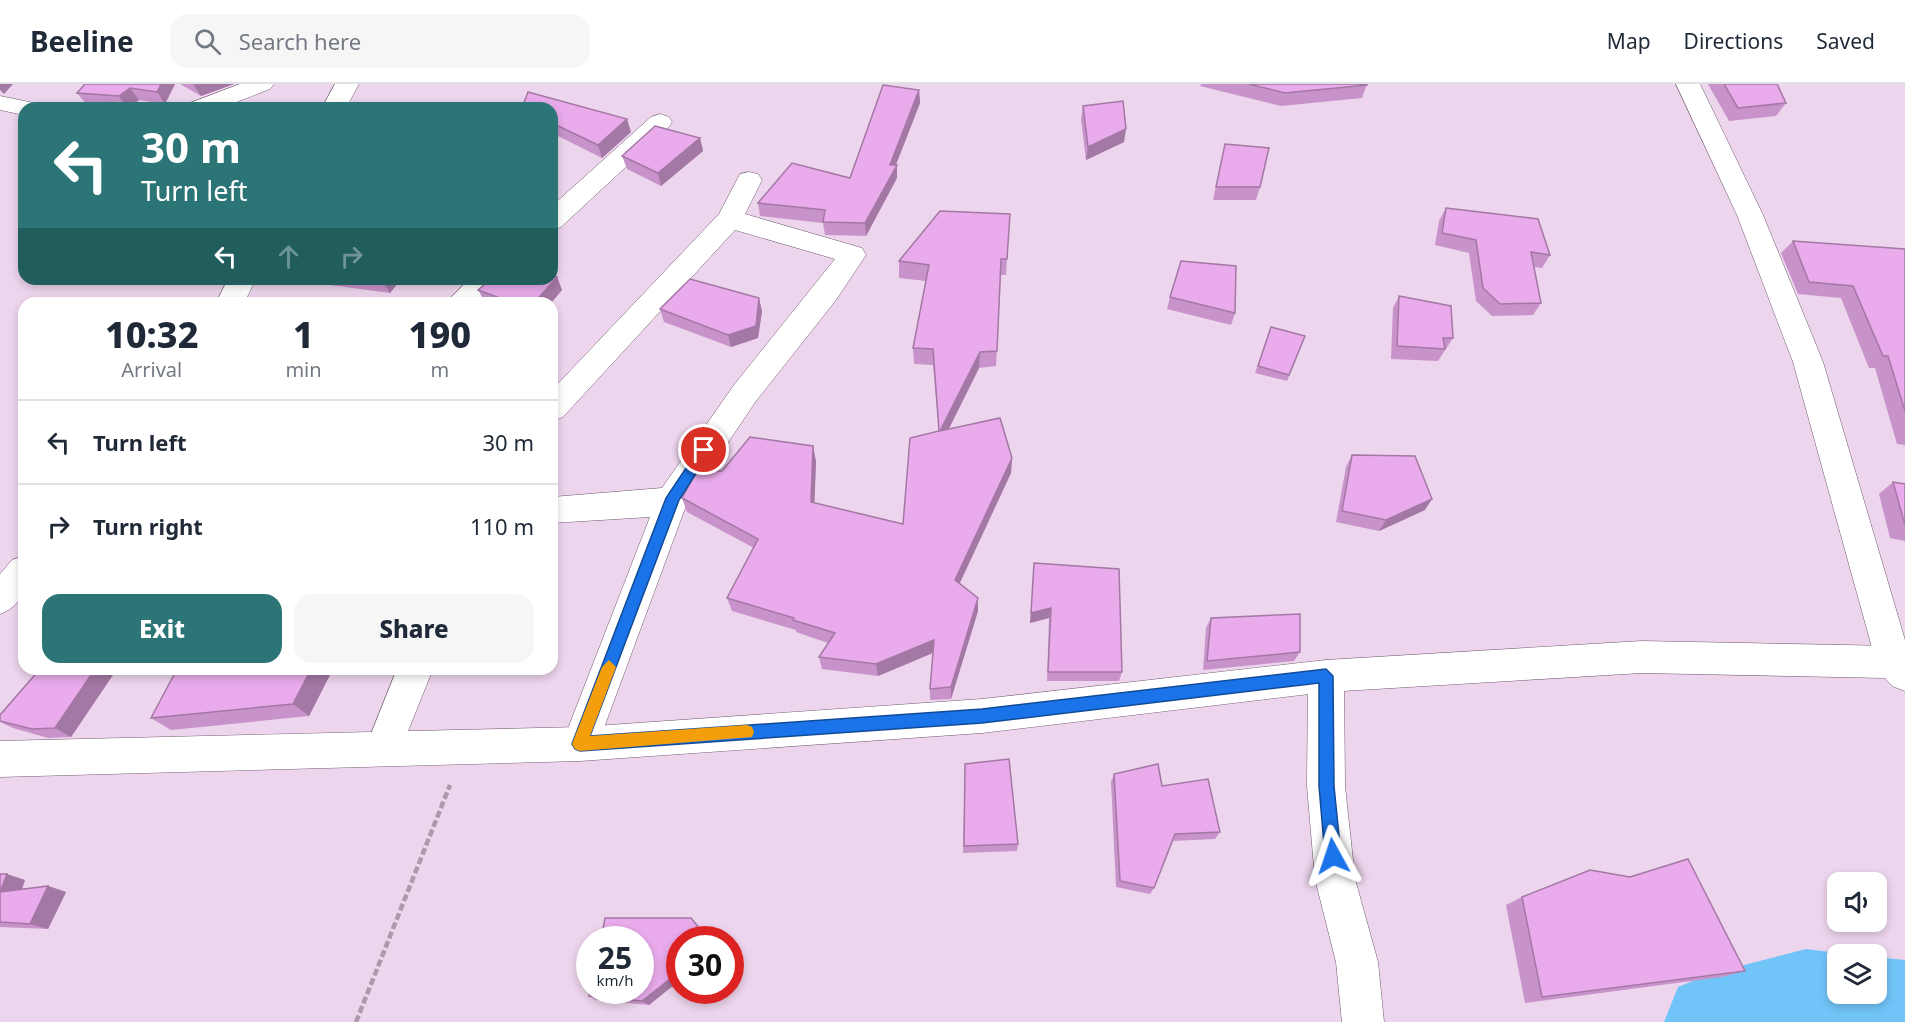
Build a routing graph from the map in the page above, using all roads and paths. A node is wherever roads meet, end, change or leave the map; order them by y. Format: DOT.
graph roads {
  1 [pos="262,84"];
  2 [pos="347,84"];
  3 [pos="1688,84"];
  4 [pos="215,102"];
  5 [pos="337,102"];
  6 [pos="0,103"];
  7 [pos="18,107"];
  8 [pos="660,122"];
  9 [pos="749,180"];
  10 [pos="558,216"];
  11 [pos="730,219"];
  12 [pos="480,285"];
  13 [pos="467,297"];
  14 [pos="558,403"];
  15 [pos="673,498"];
  16 [pos="558,510"];
  17 [pos="18,577"];
  18 [pos="0,599"];
  19 [pos="1900,669"];
  20 [pos="413,675"];
  21 [pos="1326,676"];
  22 [pos="580,744"];
  23 [pos="465,746"];
  24 [pos="383,749"];
  25 [pos="0,759"];
  26 [pos="356,1022"];
  27 [pos="1363,1022"];
  1 -- 4 [label="street"];
  2 -- 5 [label="street"];
  3 -- 19 [label="street"];
  6 -- 7 [label="street"];
  8 -- 10 [label="street"];
  9 -- 11 [label="street"];
  11 -- 14 [label="street"];
  11 -- 15 [label="street"];
  12 -- 13 [label="street"];
  15 -- 16 [label="street"];
  15 -- 22 [label="street"];
  17 -- 18 [label="street"];
  19 -- 21 [label="street"];
  20 -- 24 [label="street"];
  21 -- 22 [label="street"];
  21 -- 27 [label="street"];
  22 -- 23 [label="street"];
  23 -- 24 [label="street"];
  23 -- 26 [label="path"];
  24 -- 25 [label="street"];
}
